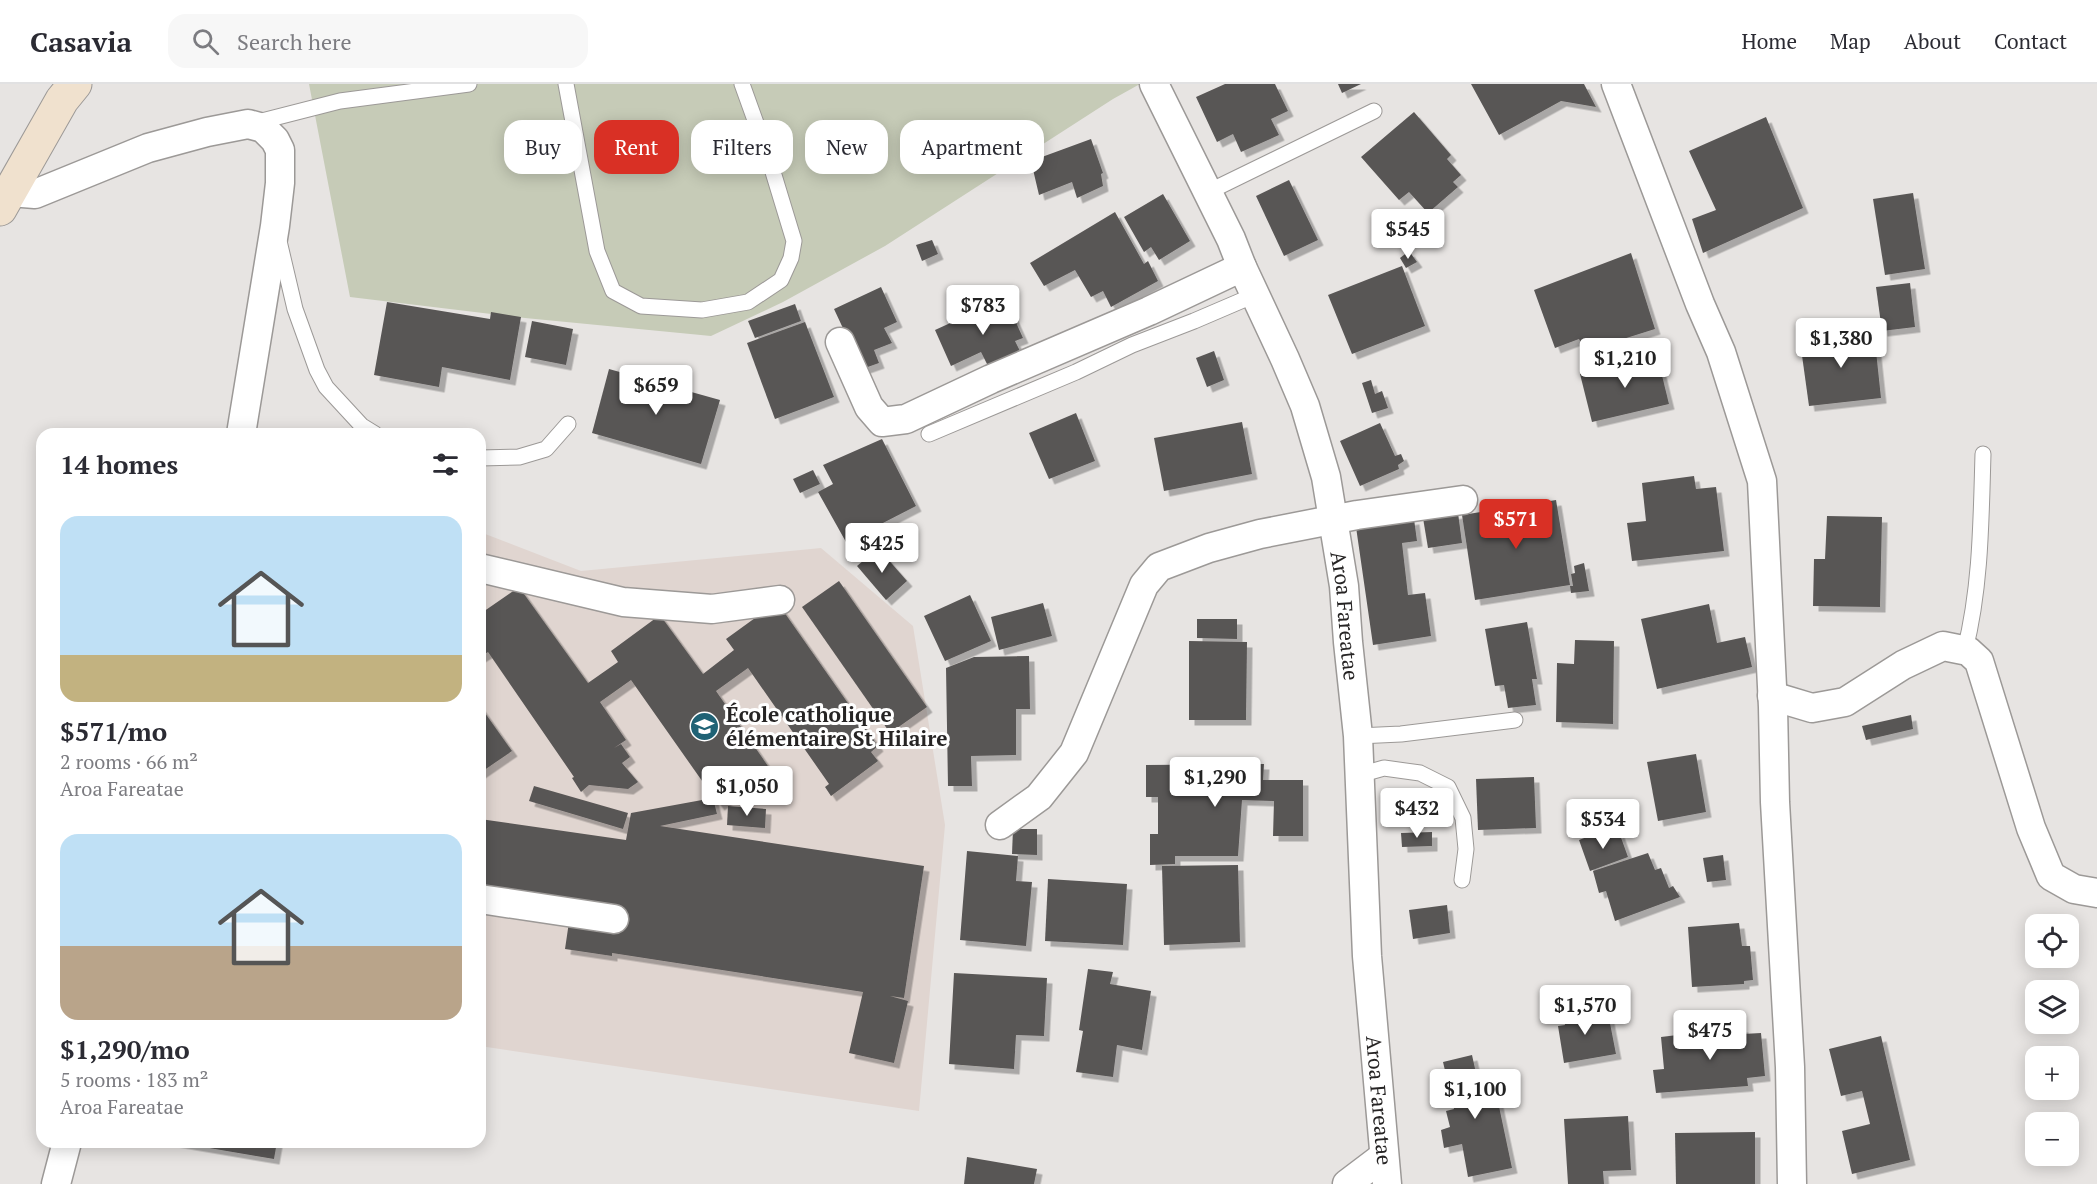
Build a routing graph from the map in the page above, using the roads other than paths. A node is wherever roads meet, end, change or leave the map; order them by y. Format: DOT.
graph roads {
  1 [pos="469,84"];
  2 [pos="566,84"];
  3 [pos="742,84"];
  4 [pos="1616,84"];
  5 [pos="1160,87"];
  6 [pos="61,92"];
  7 [pos="1374,111"];
  8 [pos="248,124"];
  9 [pos="1208,192"];
  10 [pos="5,201"];
  11 [pos="275,226"];
  12 [pos="1242,267"];
  13 [pos="1257,294"];
  14 [pos="840,342"];
  15 [pos="568,424"];
  16 [pos="244,428"];
  17 [pos="365,428"];
  18 [pos="929,434"];
  19 [pos="1983,454"];
  20 [pos="486,458"];
  21 [pos="1463,500"];
  22 [pos="1334,519"];
  23 [pos="486,569"];
  24 [pos="780,600"];
  25 [pos="1965,650"];
  26 [pos="1772,696"];
  27 [pos="1515,720"];
  28 [pos="1358,736"];
  29 [pos="1359,775"];
  30 [pos="1000,825"];
  31 [pos="1462,880"];
  32 [pos="2097,893"];
  33 [pos="486,900"];
  34 [pos="614,919"];
  35 [pos="65,1148"];
  36 [pos="1384,1156"];
  37 [pos="56,1184"];
  38 [pos="1347,1184"];
  39 [pos="1387,1184"];
  40 [pos="1792,1184"];
  1 -- 8 [label="lane"];
  2 -- 3 [label="lane"];
  4 -- 26 [label="street"];
  5 -- 9 [label="street, Aroa Fareatae"];
  6 -- 10 [label="main road"];
  7 -- 9 [label="lane"];
  8 -- 10 [label="street"];
  8 -- 11 [label="street"];
  9 -- 12 [label="street, Aroa Fareatae"];
  11 -- 16 [label="street"];
  11 -- 17 [label="lane"];
  12 -- 13 [label="street, Aroa Fareatae"];
  12 -- 14 [label="street"];
  13 -- 18 [label="lane"];
  13 -- 22 [label="street, Aroa Fareatae"];
  15 -- 20 [label="lane"];
  19 -- 25 [label="lane"];
  21 -- 22 [label="street"];
  22 -- 28 [label="street, Aroa Fareatae"];
  22 -- 30 [label="street"];
  23 -- 24 [label="street"];
  25 -- 26 [label="street"];
  25 -- 32 [label="street"];
  26 -- 40 [label="street"];
  27 -- 28 [label="lane"];
  28 -- 29 [label="street, Aroa Fareatae"];
  29 -- 31 [label="lane"];
  29 -- 36 [label="street, Aroa Fareatae"];
  33 -- 34 [label="street"];
  35 -- 37 [label="street"];
  36 -- 38 [label="street"];
  36 -- 39 [label="street, Aroa Fareatae"];
}
